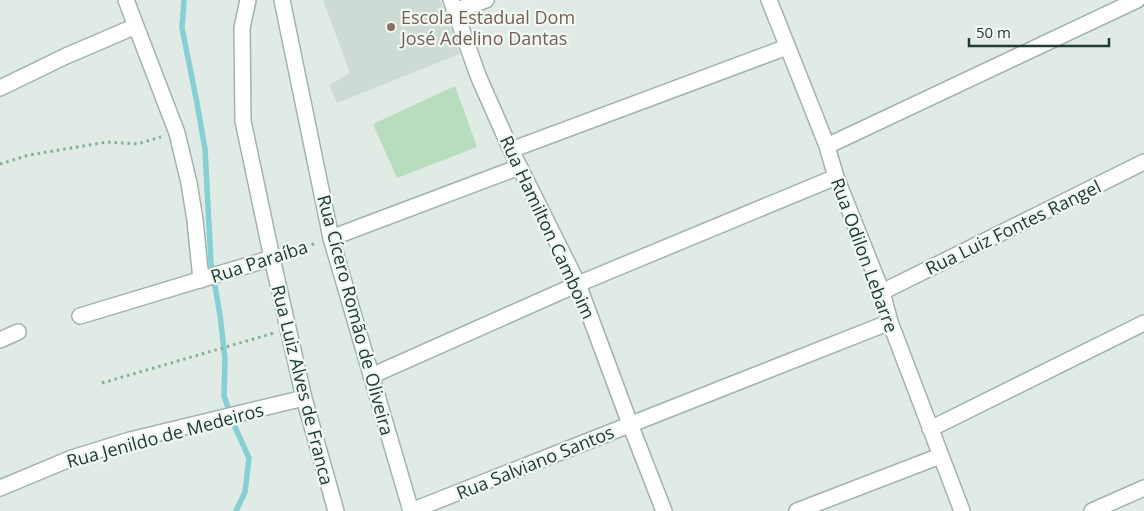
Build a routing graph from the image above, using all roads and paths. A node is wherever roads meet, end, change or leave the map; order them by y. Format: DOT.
graph roads {
  1 [pos="126,0"];
  2 [pos="248,0"];
  3 [pos="282,0"];
  4 [pos="486,0"];
  5 [pos="769,0"];
  6 [pos="1137,0"];
  7 [pos="453,6"];
  8 [pos="136,26"];
  9 [pos="787,47"];
  10 [pos="0,88"];
  11 [pos="177,133"];
  12 [pos="827,146"];
  13 [pos="511,150"];
  14 [pos="1144,162"];
  15 [pos="0,164"];
  16 [pos="520,167"];
  17 [pos="836,177"];
  18 [pos="331,238"];
  19 [pos="272,258"];
  20 [pos="201,280"];
  21 [pos="578,284"];
  22 [pos="882,292"];
  23 [pos="80,316"];
  24 [pos="890,322"];
  25 [pos="1144,323"];
  26 [pos="288,329"];
  27 [pos="18,332"];
  28 [pos="0,340"];
  29 [pos="371,376"];
  30 [pos="102,383"];
  31 [pos="304,398"];
  32 [pos="630,424"];
  33 [pos="930,428"];
  34 [pos="940,456"];
  35 [pos="0,488"];
  36 [pos="1144,488"];
  37 [pos="335,511"];
  38 [pos="411,511"];
  39 [pos="664,511"];
  40 [pos="797,511"];
  41 [pos="962,511"];
  42 [pos="1092,511"];
  1 -- 8 [label="street"];
  2 -- 19 [label="street, Rua Luiz Alves de Franca"];
  3 -- 18 [label="street, Rua Cícero Romão de Oliveira"];
  4 -- 7 [label="street"];
  5 -- 9 [label="street, Rua Odilon Lebarre"];
  6 -- 12 [label="street"];
  7 -- 13 [label="street, Rua Hamilton Camboim"];
  8 -- 10 [label="street"];
  8 -- 11 [label="street"];
  9 -- 12 [label="street, Rua Odilon Lebarre"];
  9 -- 13 [label="street"];
  11 -- 15 [label="path"];
  11 -- 20 [label="street"];
  12 -- 17 [label="street, Rua Odilon Lebarre"];
  13 -- 16 [label="street, Rua Hamilton Camboim"];
  14 -- 22 [label="street, Rua Luiz Fontes Rangel"];
  16 -- 18 [label="street, Rua Paraíba"];
  16 -- 21 [label="street, Rua Hamilton Camboim"];
  17 -- 21 [label="street"];
  17 -- 22 [label="street, Rua Odilon Lebarre"];
  18 -- 19 [label="path, Rua Paraíba"];
  18 -- 29 [label="street, Rua Cícero Romão de Oliveira"];
  19 -- 20 [label="street, Rua Paraíba"];
  19 -- 26 [label="street, Rua Luiz Alves de Franca"];
  20 -- 23 [label="street, Rua Paraíba"];
  21 -- 29 [label="street"];
  21 -- 32 [label="street, Rua Hamilton Camboim"];
  22 -- 24 [label="street, Rua Odilon Lebarre"];
  24 -- 32 [label="street"];
  24 -- 33 [label="street, Rua Odilon Lebarre"];
  25 -- 33 [label="street"];
  26 -- 30 [label="path"];
  26 -- 31 [label="street, Rua Luiz Alves de Franca"];
  27 -- 28 [label="street"];
  29 -- 38 [label="street, Rua Cícero Romão de Oliveira"];
  31 -- 35 [label="street, Rua Jenildo de Medeiros"];
  31 -- 37 [label="street, Rua Luiz Alves de Franca"];
  32 -- 38 [label="street, Rua Salviano Santos"];
  32 -- 39 [label="street, Rua Hamilton Camboim"];
  33 -- 34 [label="street, Rua Odilon Lebarre"];
  34 -- 40 [label="street"];
  34 -- 41 [label="street, Rua Odilon Lebarre"];
  36 -- 42 [label="street"];
}
